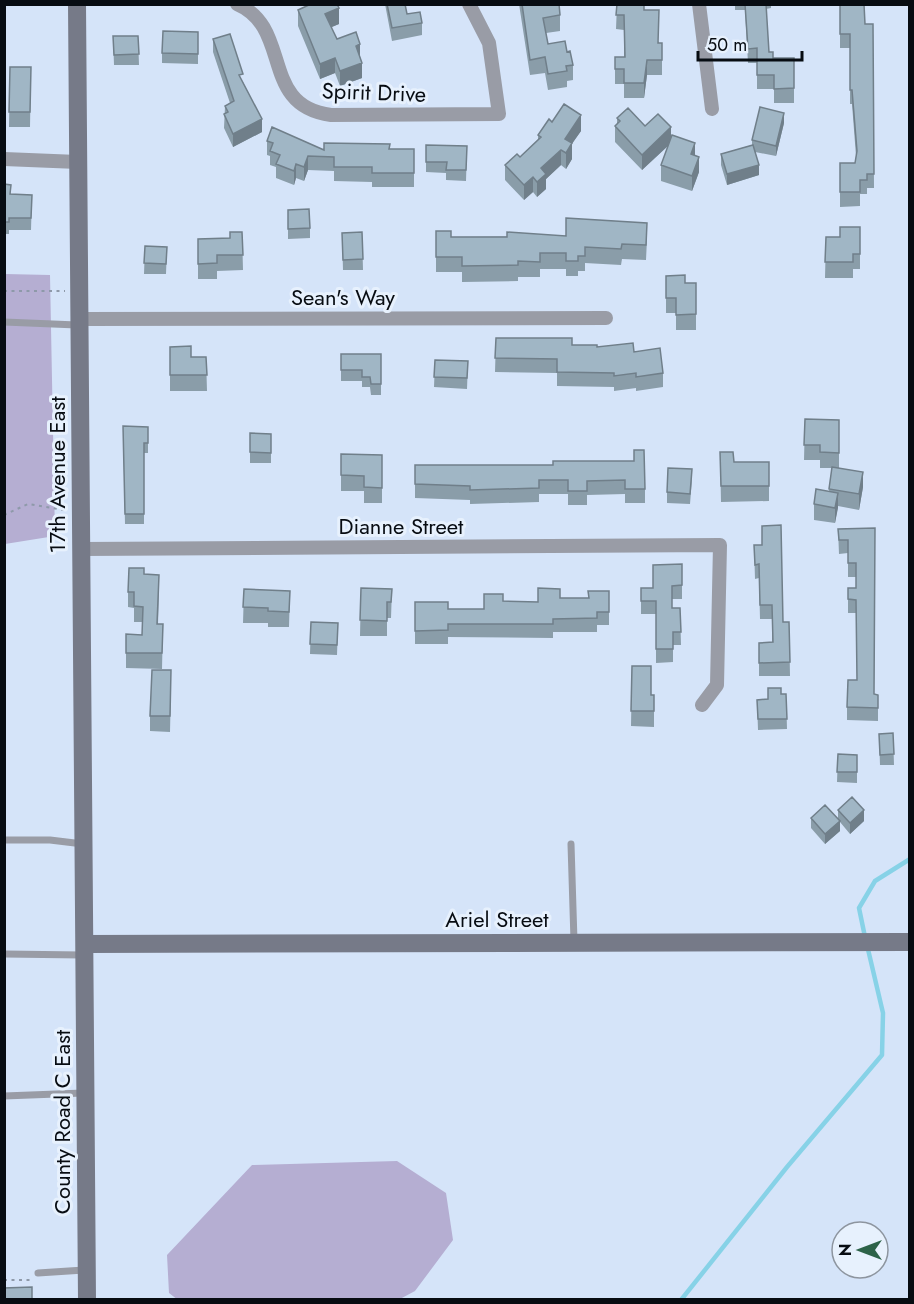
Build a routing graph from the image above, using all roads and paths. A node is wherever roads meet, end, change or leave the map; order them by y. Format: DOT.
graph roads {
  1 [pos="77,4"];
  2 [pos="237,4"];
  3 [pos="469,4"];
  4 [pos="699,4"];
  5 [pos="712,109"];
  6 [pos="4,159"];
  7 [pos="78,162"];
  8 [pos="79,290"];
  9 [pos="4,291"];
  10 [pos="606,318"];
  11 [pos="4,322"];
  12 [pos="80,322"];
  13 [pos="81,513"];
  14 [pos="4,515"];
  15 [pos="82,549"];
  16 [pos="702,705"];
  17 [pos="4,840"];
  18 [pos="84,844"];
  19 [pos="572,844"];
  20 [pos="909,942"];
  21 [pos="574,943"];
  22 [pos="85,949"];
  23 [pos="4,954"];
  24 [pos="86,1092"];
  25 [pos="4,1096"];
  26 [pos="87,1270"];
  27 [pos="38,1273"];
  28 [pos="87,1299"];
  1 -- 7 [label="street, 17th Avenue East"];
  2 -- 3 [label="street, Spirit Drive"];
  4 -- 5 [label="street"];
  6 -- 7 [label="street"];
  7 -- 8 [label="street, 17th Avenue East"];
  8 -- 9 [label="path"];
  8 -- 12 [label="street, 17th Avenue East"];
  10 -- 12 [label="street, Sean's Way"];
  11 -- 12 [label="lane"];
  12 -- 13 [label="street, 17th Avenue East"];
  13 -- 14 [label="path"];
  13 -- 15 [label="street, 17th Avenue East"];
  15 -- 16 [label="street, Dianne Street"];
  15 -- 18 [label="street, 17th Avenue East"];
  17 -- 18 [label="lane"];
  18 -- 22 [label="street, 17th Avenue East"];
  19 -- 21 [label="lane"];
  20 -- 21 [label="street, Ariel Street"];
  21 -- 22 [label="street, Ariel Street"];
  22 -- 23 [label="lane"];
  22 -- 24 [label="street, County Road C East"];
  24 -- 25 [label="lane"];
  24 -- 26 [label="street, County Road C East"];
  26 -- 27 [label="lane"];
  26 -- 28 [label="street, County Road C East"];
}
